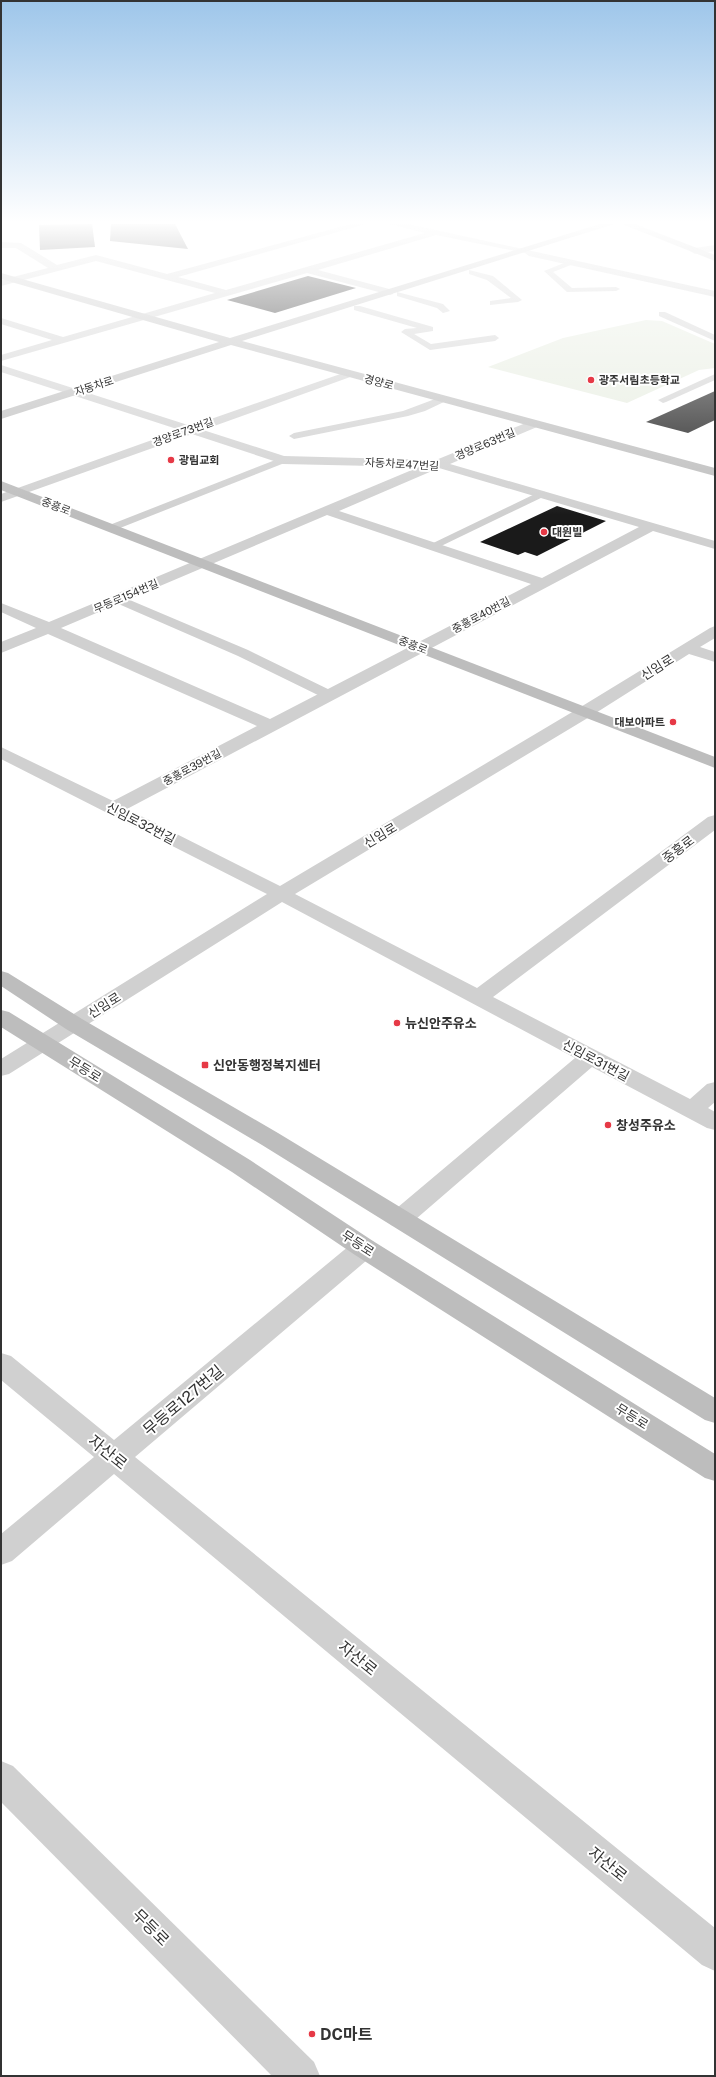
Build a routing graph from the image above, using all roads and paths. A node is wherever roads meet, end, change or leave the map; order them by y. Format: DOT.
graph roads {
  1 [pos="1,321"];
  2 [pos="130,321"];
  3 [pos="158,321"];
  4 [pos="299,321"];
  5 [pos="316,321"];
  6 [pos="402,321"];
  7 [pos="677,321"];
  8 [pos="495,338"];
  9 [pos="715,338"];
  10 [pos="63,340"];
  11 [pos="232,342"];
  12 [pos="1,358"];
  13 [pos="1,368"];
  14 [pos="349,374"];
  15 [pos="715,377"];
  16 [pos="73,392"];
  17 [pos="443,400"];
  18 [pos="663,400"];
  19 [pos="1,415"];
  20 [pos="533,424"];
  21 [pos="188,430"];
  22 [pos="294,436"];
  23 [pos="282,460"];
  24 [pos="438,464"];
  25 [pos="715,472"];
  26 [pos="1,485"];
  27 [pos="18,492"];
  28 [pos="541,494"];
  29 [pos="1,498"];
  30 [pos="327,511"];
  31 [pos="652,526"];
  32 [pos="111,528"];
  33 [pos="715,545"];
  34 [pos="433,546"];
  35 [pos="202,564"];
  36 [pos="543,583"];
  37 [pos="118,599"];
  38 [pos="1,607"];
  39 [pos="49,628"];
  40 [pos="715,631"];
  41 [pos="1,648"];
  42 [pos="420,648"];
  43 [pos="688,648"];
  44 [pos="715,657"];
  45 [pos="329,695"];
  46 [pos="585,712"];
  47 [pos="271,726"];
  48 [pos="1,752"];
  49 [pos="715,762"];
  50 [pos="112,809"];
  51 [pos="715,821"];
  52 [pos="281,894"];
  53 [pos="1,977"];
  54 [pos="478,998"];
  55 [pos="1,1017"];
  56 [pos="74,1024"];
  57 [pos="43,1043"];
  58 [pos="590,1057"];
  59 [pos="1,1069"];
  60 [pos="715,1089"];
  61 [pos="692,1110"];
  62 [pos="715,1122"];
  63 [pos="400,1219"];
  64 [pos="364,1248"];
  65 [pos="1,1364"];
  66 [pos="715,1412"];
  67 [pos="114,1457"];
  68 [pos="715,1469"];
  69 [pos="1,1552"];
  70 [pos="1,1778"];
  71 [pos="715,1952"];
  72 [pos="300,2076"];
  1 -- 10 [label="street"];
  2 -- 10 [label="street"];
  3 -- 11 [label="street, 경양로"];
  4 -- 11 [label="street, 자동차로"];
  5 -- 11 [label="street, 자동차로"];
  6 -- 8 [label="lane"];
  7 -- 9 [label="lane"];
  10 -- 12 [label="street"];
  11 -- 14 [label="street, 경양로"];
  11 -- 16 [label="street, 자동차로"];
  13 -- 16 [label="street, 자동차로47번길"];
  14 -- 17 [label="street, 경양로"];
  14 -- 21 [label="street, 경양로73번길"];
  15 -- 18 [label="lane"];
  16 -- 19 [label="street, 자동차로"];
  16 -- 21 [label="street, 자동차로47번길"];
  17 -- 20 [label="street, 경양로"];
  17 -- 22 [label="lane"];
  20 -- 24 [label="street, 경양로63번길"];
  20 -- 25 [label="street, 경양로"];
  21 -- 23 [label="street, 자동차로47번길"];
  21 -- 27 [label="street, 경양로73번길"];
  23 -- 24 [label="street, 자동차로47번길"];
  23 -- 32 [label="lane, 자동차로47번길"];
  24 -- 28 [label="street, 자동차로47번길"];
  24 -- 30 [label="street, 경양로63번길"];
  26 -- 27 [label="street, 중흥로"];
  27 -- 29 [label="street, 경양로73번길"];
  27 -- 32 [label="street, 중흥로"];
  28 -- 31 [label="street, 자동차로47번길"];
  28 -- 34 [label="lane"];
  30 -- 34 [label="street"];
  30 -- 35 [label="street, 경양로63번길"];
  31 -- 33 [label="street, 자동차로47번길"];
  31 -- 36 [label="street, 중흥로40번길"];
  32 -- 35 [label="street, 중흥로"];
  34 -- 36 [label="street"];
  35 -- 37 [label="street, 무등로154번길"];
  35 -- 42 [label="street, 중흥로"];
  36 -- 42 [label="street, 중흥로40번길"];
  37 -- 39 [label="street, 무등로154번길"];
  37 -- 45 [label="lane"];
  38 -- 39 [label="street"];
  39 -- 41 [label="street, 무등로154번길"];
  39 -- 47 [label="street"];
  40 -- 43 [label="street, 신임로"];
  42 -- 45 [label="street, 중흥로39번길"];
  42 -- 46 [label="street, 중흥로"];
  43 -- 44 [label="street, 신임로"];
  43 -- 46 [label="street, 신임로"];
  45 -- 47 [label="street, 중흥로39번길"];
  46 -- 49 [label="street, 중흥로"];
  46 -- 52 [label="street, 신임로"];
  47 -- 50 [label="street, 중흥로39번길"];
  48 -- 50 [label="street, 신임로32번길"];
  50 -- 52 [label="street, 신임로32번길"];
  51 -- 54 [label="street, 중흥로"];
  52 -- 54 [label="street, 신임로31번길"];
  52 -- 56 [label="street, 신임로"];
  53 -- 56 [label="street"];
  54 -- 58 [label="street, 신임로31번길"];
  55 -- 57 [label="street, 무등로"];
  56 -- 57 [label="street, 신임로"];
  56 -- 63 [label="street"];
  57 -- 59 [label="street, 신임로"];
  57 -- 64 [label="street, 무등로"];
  58 -- 61 [label="street, 신임로31번길"];
  58 -- 63 [label="street"];
  60 -- 61 [label="street"];
  61 -- 62 [label="street, 신임로31번길"];
  63 -- 66 [label="street"];
  64 -- 67 [label="street, 무등로127번길"];
  64 -- 68 [label="street, 무등로"];
  65 -- 67 [label="street, 자산로"];
  67 -- 69 [label="street, 무등로127번길"];
  67 -- 71 [label="street, 자산로"];
  70 -- 72 [label="street, 무등로"];
}
